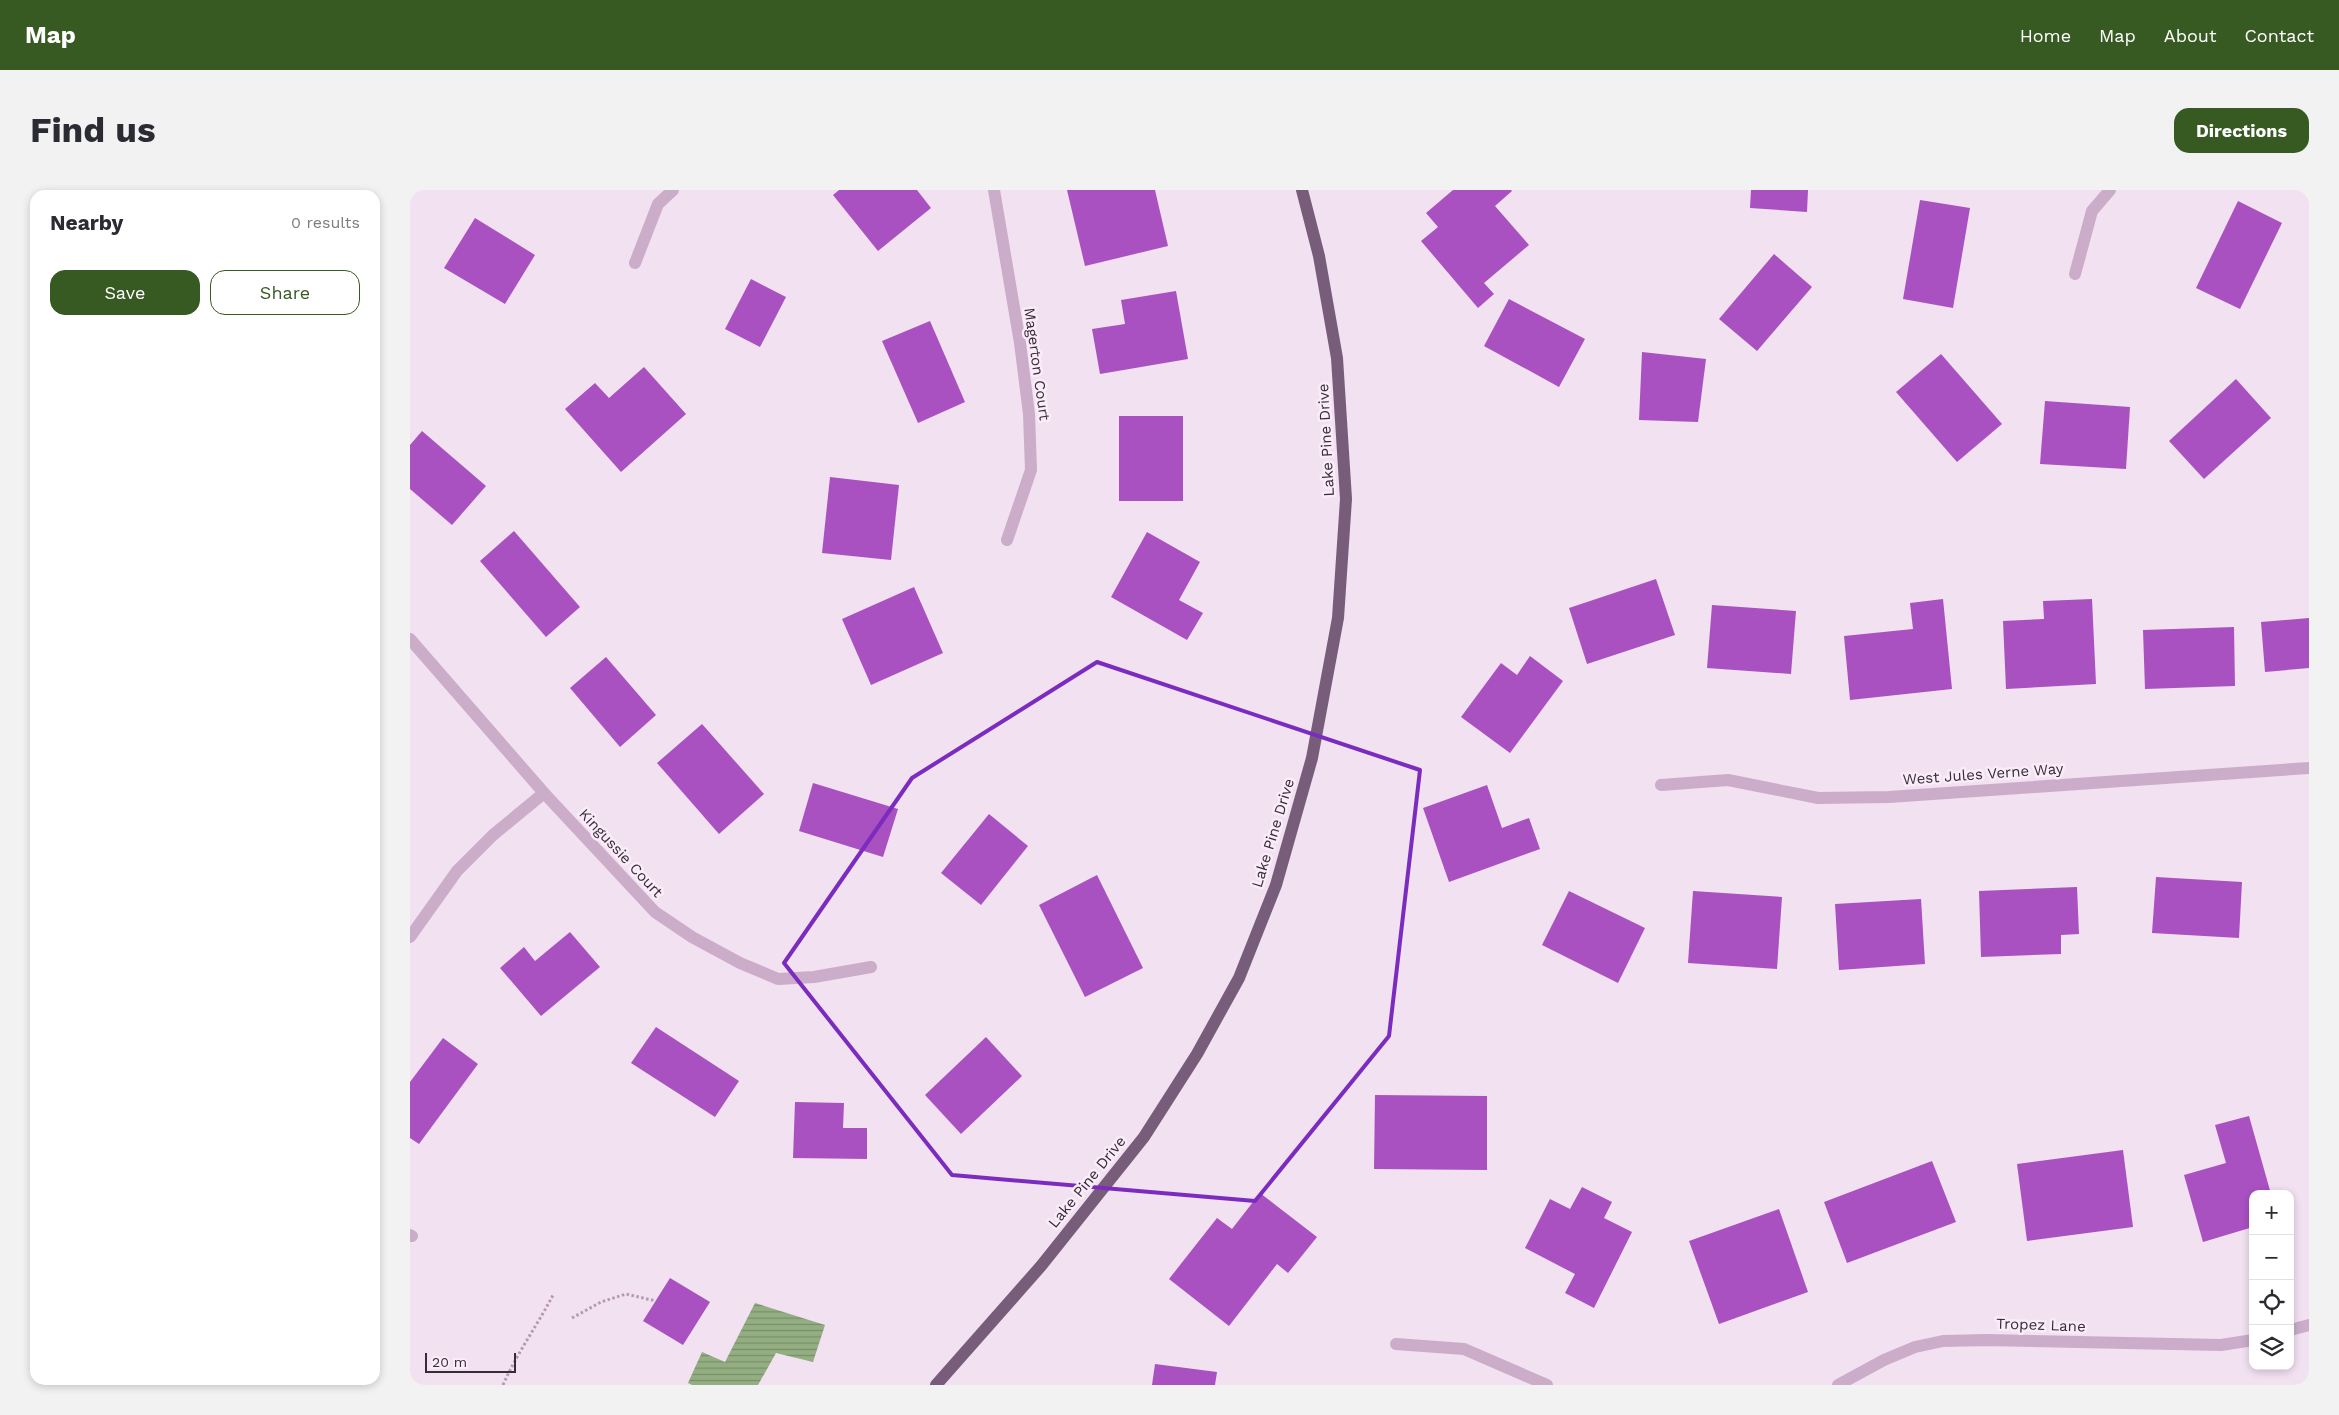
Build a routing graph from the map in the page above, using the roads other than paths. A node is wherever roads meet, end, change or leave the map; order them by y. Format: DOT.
graph roads {
  1 [pos="673,190"];
  2 [pos="994,190"];
  3 [pos="1302,190"];
  4 [pos="2110,190"];
  5 [pos="635,263"];
  6 [pos="2075,274"];
  7 [pos="1007,540"];
  8 [pos="410,639"];
  9 [pos="2309,768"];
  10 [pos="1661,785"];
  11 [pos="544,793"];
  12 [pos="410,937"];
  13 [pos="871,966"];
  14 [pos="2309,1325"];
  15 [pos="2294,1329"];
  16 [pos="2249,1341"];
  17 [pos="1396,1344"];
  18 [pos="936,1385"];
  19 [pos="1547,1385"];
  20 [pos="1838,1385"];
  1 -- 5 [label="street"];
  2 -- 7 [label="street, Magerton Court"];
  3 -- 18 [label="main road, Lake Pine Drive"];
  4 -- 6 [label="street"];
  8 -- 11 [label="street, Kingussie Court"];
  9 -- 10 [label="street, West Jules Verne Way"];
  11 -- 12 [label="street"];
  11 -- 13 [label="street, Kingussie Court"];
  14 -- 15 [label="street"];
  16 -- 20 [label="street, Tropez Lane"];
  17 -- 19 [label="street"];
}
